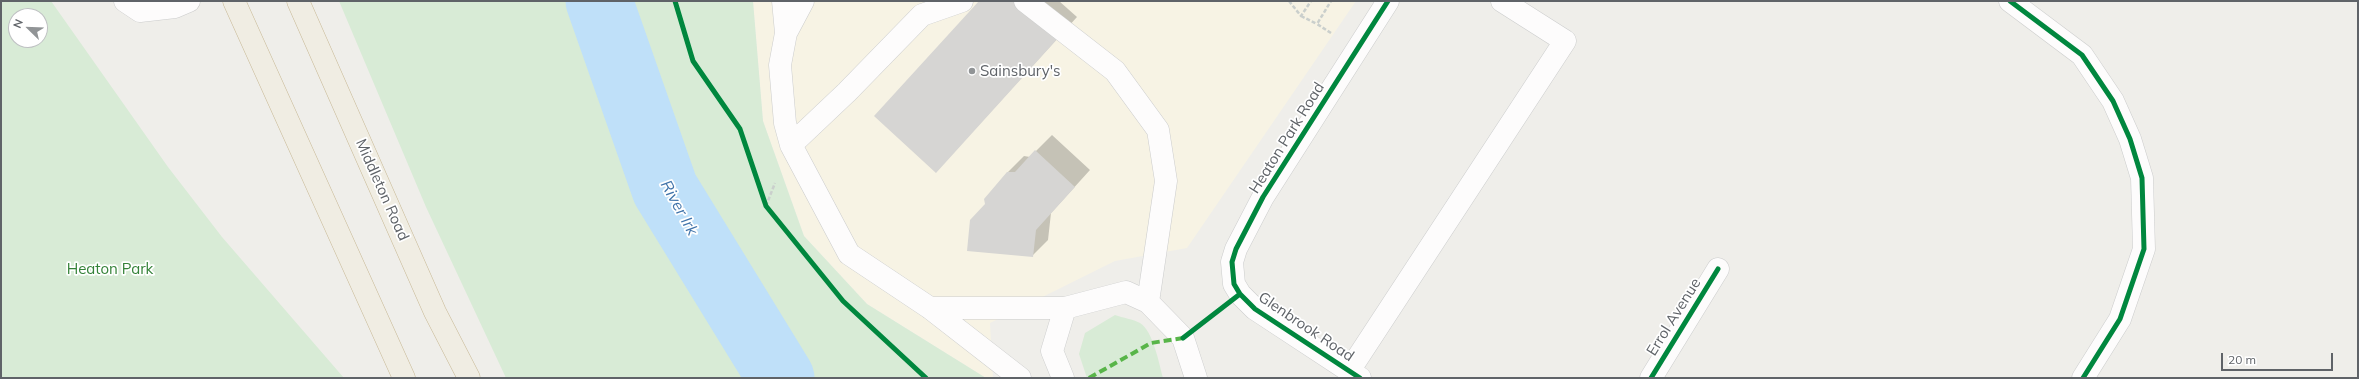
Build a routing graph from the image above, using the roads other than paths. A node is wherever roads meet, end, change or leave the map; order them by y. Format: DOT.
graph roads {
  1 [pos="125,1"];
  2 [pos="189,1"];
  3 [pos="234,1"];
  4 [pos="298,1"];
  5 [pos="783,1"];
  6 [pos="803,1"];
  7 [pos="962,1"];
  8 [pos="1025,1"];
  9 [pos="1388,1"];
  10 [pos="1502,1"];
  11 [pos="2010,1"];
  12 [pos="786,33"];
  13 [pos="791,145"];
  14 [pos="1718,268"];
  15 [pos="1240,294"];
  16 [pos="1148,302"];
  17 [pos="930,308"];
  18 [pos="1065,308"];
  19 [pos="1355,375"];
  20 [pos="404,378"];
  21 [pos="469,378"];
  22 [pos="1020,378"];
  23 [pos="1063,378"];
  24 [pos="1196,378"];
  25 [pos="1651,378"];
  26 [pos="2083,378"];
  1 -- 2 [label="street"];
  3 -- 20 [label="highway"];
  4 -- 21 [label="highway, Middleton Road"];
  5 -- 12 [label="street"];
  6 -- 12 [label="street"];
  7 -- 13 [label="street"];
  8 -- 16 [label="street"];
  9 -- 15 [label="street, Heaton Park Road"];
  10 -- 19 [label="street"];
  11 -- 26 [label="street"];
  12 -- 13 [label="street"];
  13 -- 17 [label="street"];
  14 -- 25 [label="street, Errol Avenue"];
  15 -- 19 [label="street, Glenbrook Road"];
  16 -- 18 [label="street"];
  16 -- 24 [label="street"];
  17 -- 18 [label="street"];
  17 -- 22 [label="street"];
  18 -- 23 [label="street"];
}
